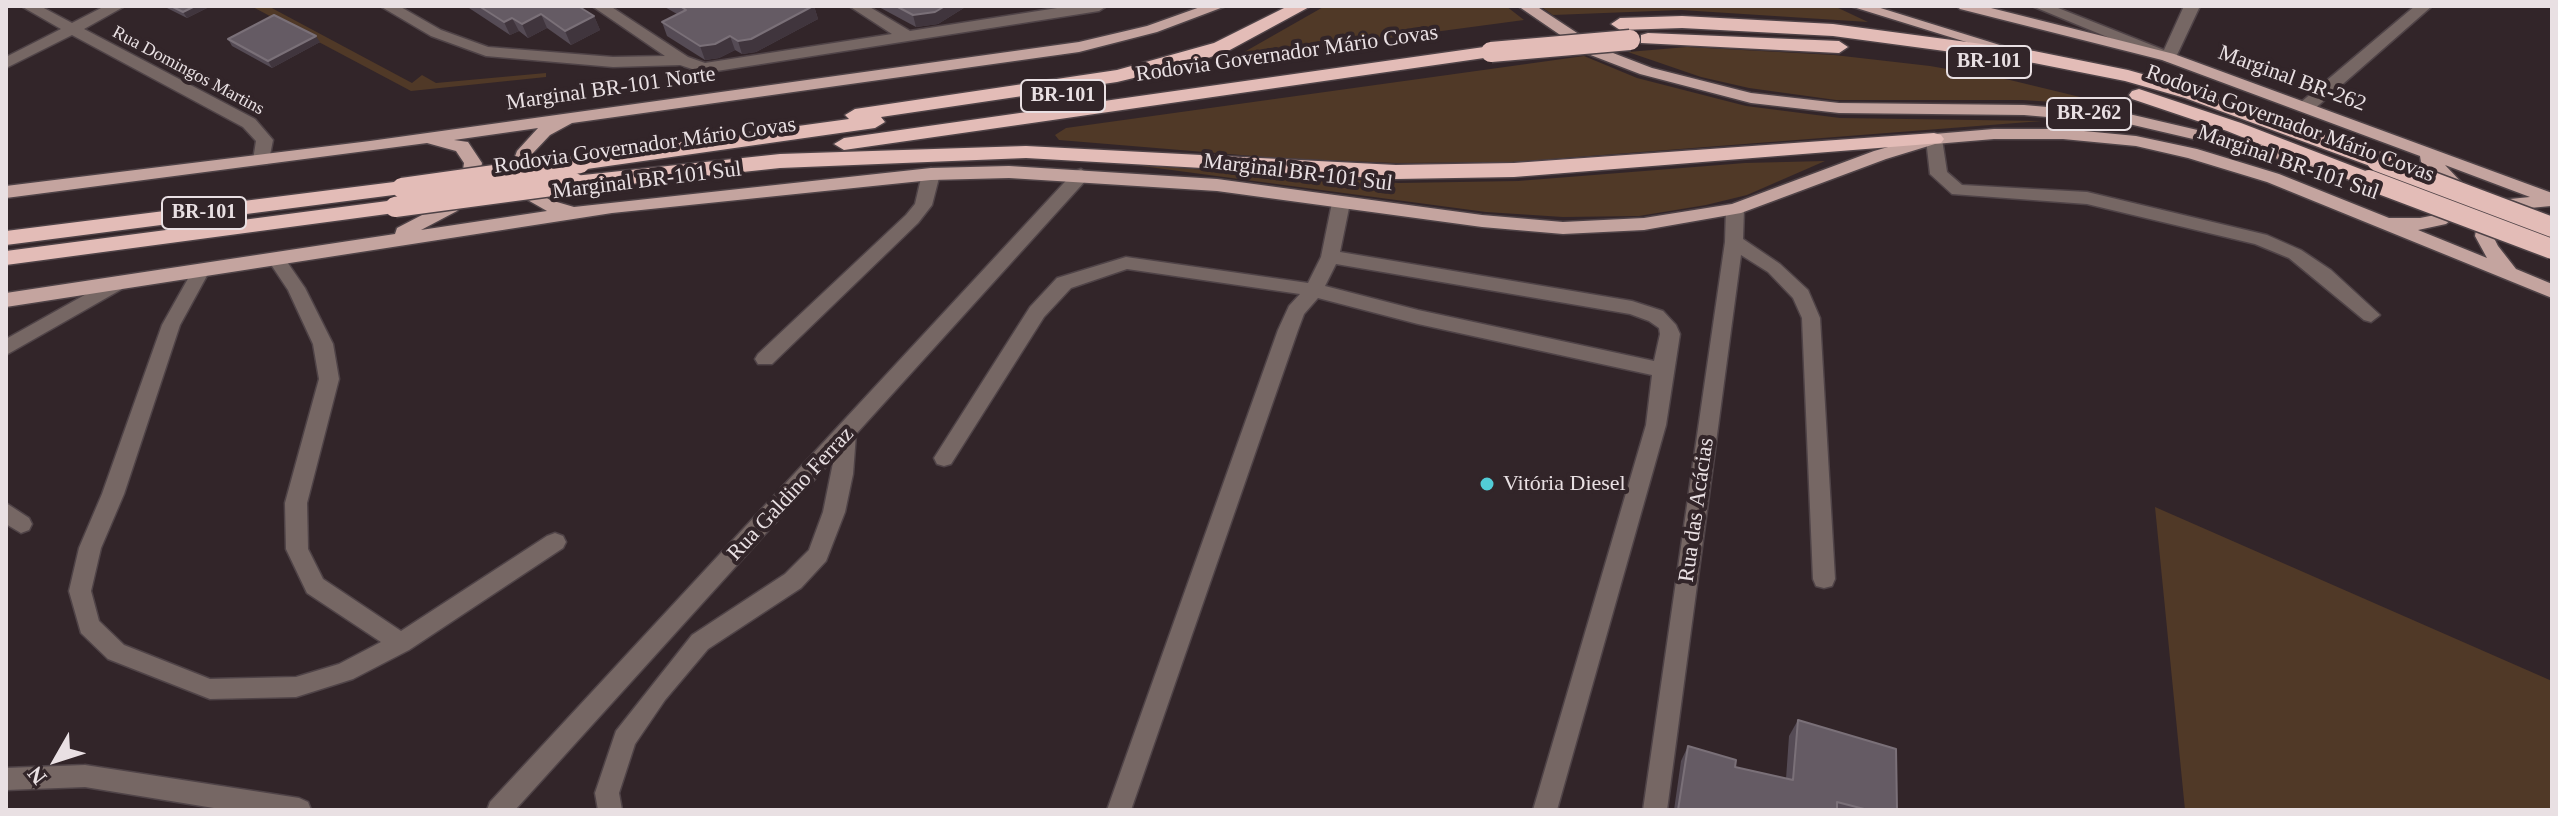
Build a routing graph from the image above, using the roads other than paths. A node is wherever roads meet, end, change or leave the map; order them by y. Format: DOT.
graph roads {
  1 [pos="29,6"];
  2 [pos="117,6"];
  3 [pos="388,6"];
  4 [pos="600,6"];
  5 [pos="857,6"];
  6 [pos="1099,6"];
  7 [pos="1218,6"];
  8 [pos="1302,6"];
  9 [pos="1526,6"];
  10 [pos="1858,6"];
  11 [pos="1965,6"];
  12 [pos="2020,6"];
  13 [pos="2040,6"];
  14 [pos="2192,6"];
  15 [pos="2424,6"];
  16 [pos="1062,9"];
  17 [pos="70,30"];
  18 [pos="2062,31"];
  19 [pos="1625,32"];
  20 [pos="907,36"];
  21 [pos="2034,57"];
  22 [pos="2168,57"];
  23 [pos="682,60"];
  24 [pos="6,63"];
  25 [pos="2306,107"];
  26 [pos="599,111"];
  27 [pos="1934,139"];
  28 [pos="2400,143"];
  29 [pos="370,146"];
  30 [pos="261,160"];
  31 [pos="641,165"];
  32 [pos="2332,166"];
  33 [pos="2373,170"];
  34 [pos="931,174"];
  35 [pos="1081,175"];
  36 [pos="6,192"];
  37 [pos="398,197"];
  38 [pos="2551,197"];
  39 [pos="1341,203"];
  40 [pos="612,207"];
  41 [pos="1735,209"];
  42 [pos="2367,216"];
  43 [pos="2552,227"];
  44 [pos="6,238"];
  45 [pos="1734,242"];
  46 [pos="350,249"];
  47 [pos="2552,249"];
  48 [pos="1330,257"];
  49 [pos="6,258"];
  50 [pos="277,260"];
  51 [pos="200,272"];
  52 [pos="2516,277"];
  53 [pos="115,284"];
  54 [pos="1314,290"];
  55 [pos="2552,291"];
  56 [pos="6,300"];
  57 [pos="2371,315"];
  58 [pos="6,348"];
  59 [pos="765,359"];
  60 [pos="1662,370"];
  61 [pos="846,434"];
  62 [pos="944,458"];
  63 [pos="555,542"];
  64 [pos="1824,579"];
  65 [pos="401,643"];
  66 [pos="6,779"];
  67 [pos="299,810"];
  68 [pos="499,810"];
  69 [pos="610,810"];
  70 [pos="1119,810"];
  71 [pos="1545,810"];
  72 [pos="1655,810"];
  1 -- 17 [label="street, Rua Domingos Martins"];
  2 -- 17 [label="street"];
  3 -- 23 [label="street"];
  4 -- 23 [label="street"];
  5 -- 20 [label="street"];
  6 -- 16 [label="street"];
  7 -- 26 [label="main road, Marginal BR-101 Norte"];
  8 -- 31 [label="highway"];
  9 -- 32 [label="main road, BR-262"];
  10 -- 21 [label="main road"];
  11 -- 18 [label="main road, Marginal BR-262"];
  12 -- 18 [label="main road"];
  13 -- 22 [label="street"];
  14 -- 22 [label="street"];
  15 -- 25 [label="street"];
  16 -- 20 [label="street"];
  17 -- 24 [label="street"];
  17 -- 30 [label="street, Rua Domingos Martins"];
  18 -- 22 [label="main road, Marginal BR-262"];
  19 -- 21 [label="highway, Rodovia Governador Mário Covas / BR-101"];
  19 -- 31 [label="highway, Rodovia Governador Mário Covas / BR-101, bridge"];
  19 -- 32 [label="highway, Rodovia Governador Mário Covas / BR-101"];
  20 -- 23 [label="street"];
  21 -- 33 [label="highway, Rodovia Governador Mário Covas / BR-101"];
  22 -- 25 [label="main road, Marginal BR-262"];
  25 -- 28 [label="main road, Marginal BR-262"];
  26 -- 29 [label="main road, Marginal BR-101 Norte"];
  26 -- 40 [label="main road"];
  27 -- 31 [label="highway"];
  27 -- 41 [label="main road, Marginal BR-101 Sul"];
  27 -- 42 [label="main road, Marginal BR-101 Sul"];
  27 -- 57 [label="street"];
  28 -- 38 [label="main road"];
  28 -- 42 [label="main road"];
  29 -- 30 [label="main road, Marginal BR-101 Norte"];
  29 -- 46 [label="main road"];
  30 -- 36 [label="main road, Marginal BR-101 Norte"];
  31 -- 37 [label="highway, Rodovia Governador Mário Covas / BR-101, bridge"];
  32 -- 33 [label="highway, Rodovia Governador Mário Covas / BR-101"];
  33 -- 43 [label="highway, Rodovia Governador Mário Covas / BR-101, bridge"];
  33 -- 47 [label="highway, Rodovia Governador Mário Covas / BR-101, bridge"];
  34 -- 35 [label="main road, Marginal BR-101 Sul"];
  34 -- 40 [label="main road, Marginal BR-101 Sul"];
  34 -- 59 [label="street"];
  35 -- 39 [label="main road, Marginal BR-101 Sul"];
  35 -- 61 [label="street, Rua Galdino Ferraz"];
  37 -- 44 [label="highway, Rodovia Governador Mário Covas / BR-101"];
  37 -- 49 [label="highway, Rodovia Governador Mário Covas / BR-101"];
  38 -- 52 [label="main road"];
  39 -- 41 [label="main road, Marginal BR-101 Sul"];
  39 -- 48 [label="street"];
  40 -- 46 [label="main road, Marginal BR-101 Sul"];
  41 -- 45 [label="street, Rua das Acácias"];
  42 -- 52 [label="main road, Marginal BR-101 Sul"];
  45 -- 64 [label="street"];
  45 -- 72 [label="street, Rua das Acácias"];
  46 -- 50 [label="main road, Marginal BR-101 Sul"];
  48 -- 54 [label="street"];
  48 -- 60 [label="street"];
  50 -- 51 [label="main road, Marginal BR-101 Sul"];
  50 -- 65 [label="street"];
  51 -- 53 [label="main road, Marginal BR-101 Sul"];
  51 -- 65 [label="street"];
  52 -- 55 [label="main road, Marginal BR-101 Sul"];
  53 -- 56 [label="main road, Marginal BR-101 Sul"];
  53 -- 58 [label="street"];
  54 -- 60 [label="street"];
  54 -- 62 [label="street"];
  54 -- 70 [label="street"];
  60 -- 71 [label="street"];
  61 -- 68 [label="street, Rua Galdino Ferraz"];
  61 -- 69 [label="street"];
  63 -- 65 [label="street"];
  66 -- 67 [label="street"];
}
